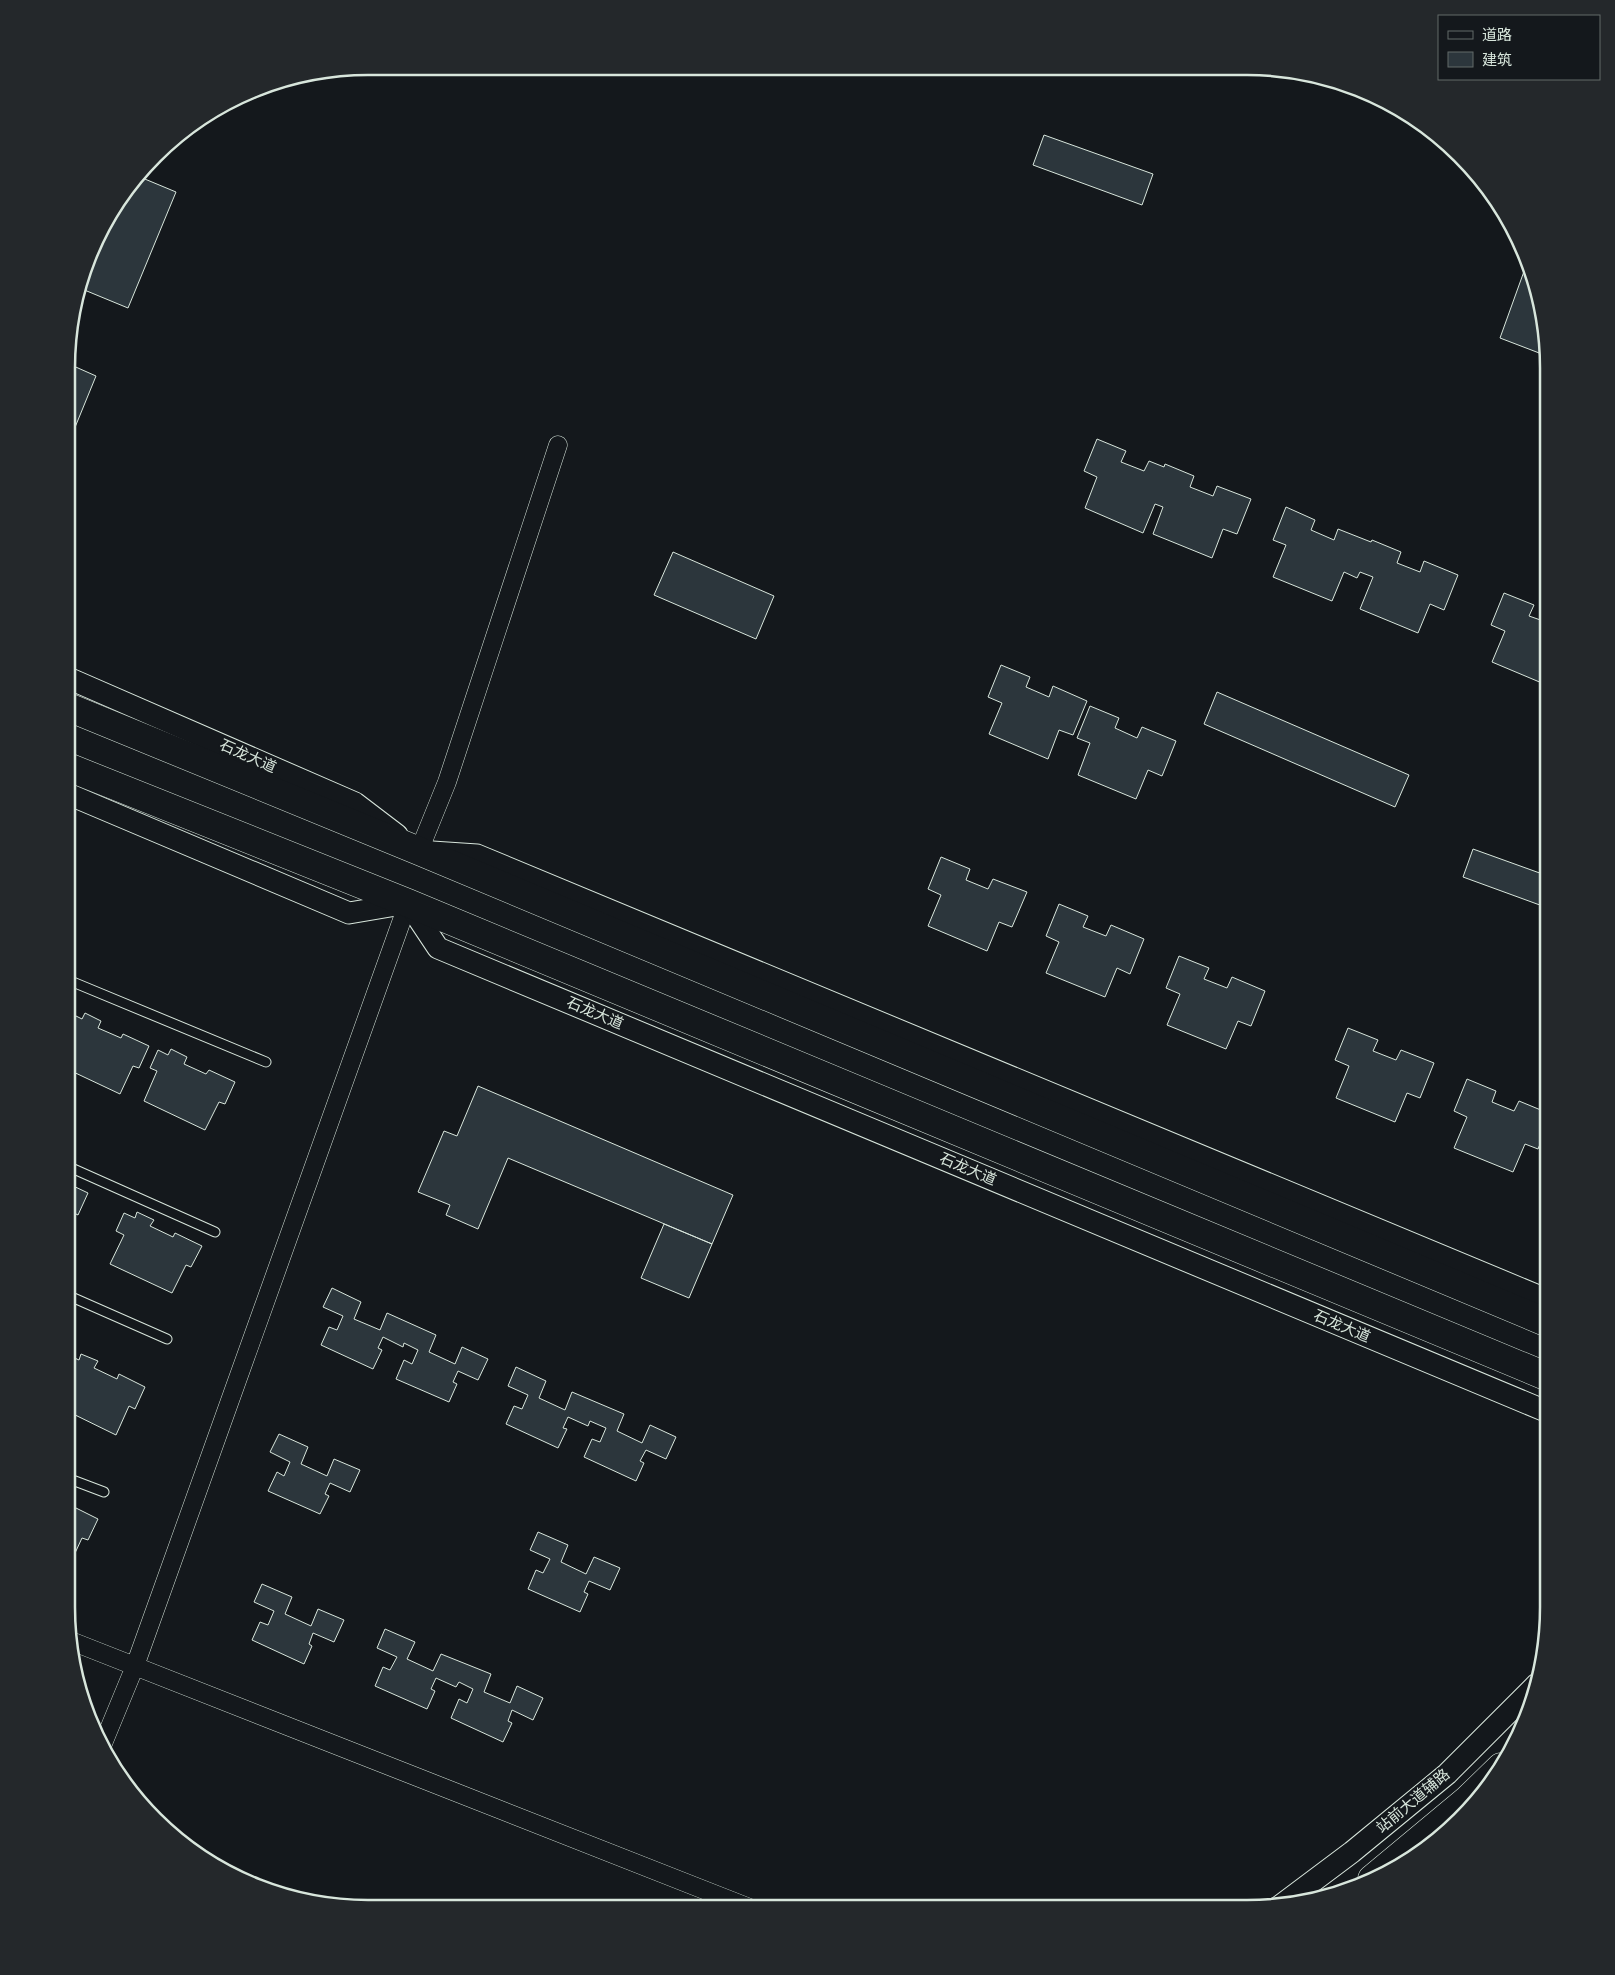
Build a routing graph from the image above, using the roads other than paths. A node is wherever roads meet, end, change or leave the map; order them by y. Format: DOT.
graph roads {
  1 [pos="558,445"];
  2 [pos="75,681"];
  3 [pos="75,710"];
  4 [pos="75,769"];
  5 [pos="75,797"];
  6 [pos="419,851"];
  7 [pos="408,903"];
  8 [pos="75,983"];
  9 [pos="266,1062"];
  10 [pos="75,1170"];
  11 [pos="214,1232"];
  12 [pos="1540,1297"];
  13 [pos="75,1299"];
  14 [pos="1540,1320"];
  15 [pos="167,1339"];
  16 [pos="1540,1374"];
  17 [pos="1540,1409"];
  18 [pos="75,1481"];
  19 [pos="104,1492"];
  20 [pos="78,1644"];
  21 [pos="135,1666"];
  22 [pos="1526,1695"];
  23 [pos="105,1738"];
  24 [pos="1467,1800"];
  25 [pos="1393,1862"];
  26 [pos="1294,1896"];
  27 [pos="730,1900"];
  1 -- 6 [label="street"];
  2 -- 6 [label="street, 石龙大道"];
  3 -- 6 [label="main road, 石龙大道"];
  4 -- 7 [label="main road, 石龙大道"];
  5 -- 7 [label="street"];
  6 -- 12 [label="street, 石龙大道"];
  6 -- 14 [label="main road, 石龙大道"];
  7 -- 16 [label="main road, 石龙大道"];
  7 -- 17 [label="street, 石龙大道"];
  7 -- 21 [label="street"];
  8 -- 9 [label="lane"];
  10 -- 11 [label="lane"];
  13 -- 15 [label="lane"];
  18 -- 19 [label="lane"];
  20 -- 21 [label="street"];
  21 -- 23 [label="street"];
  21 -- 27 [label="street"];
  22 -- 26 [label="street, 站前大道辅路"];
  24 -- 25 [label="main road"];
}
